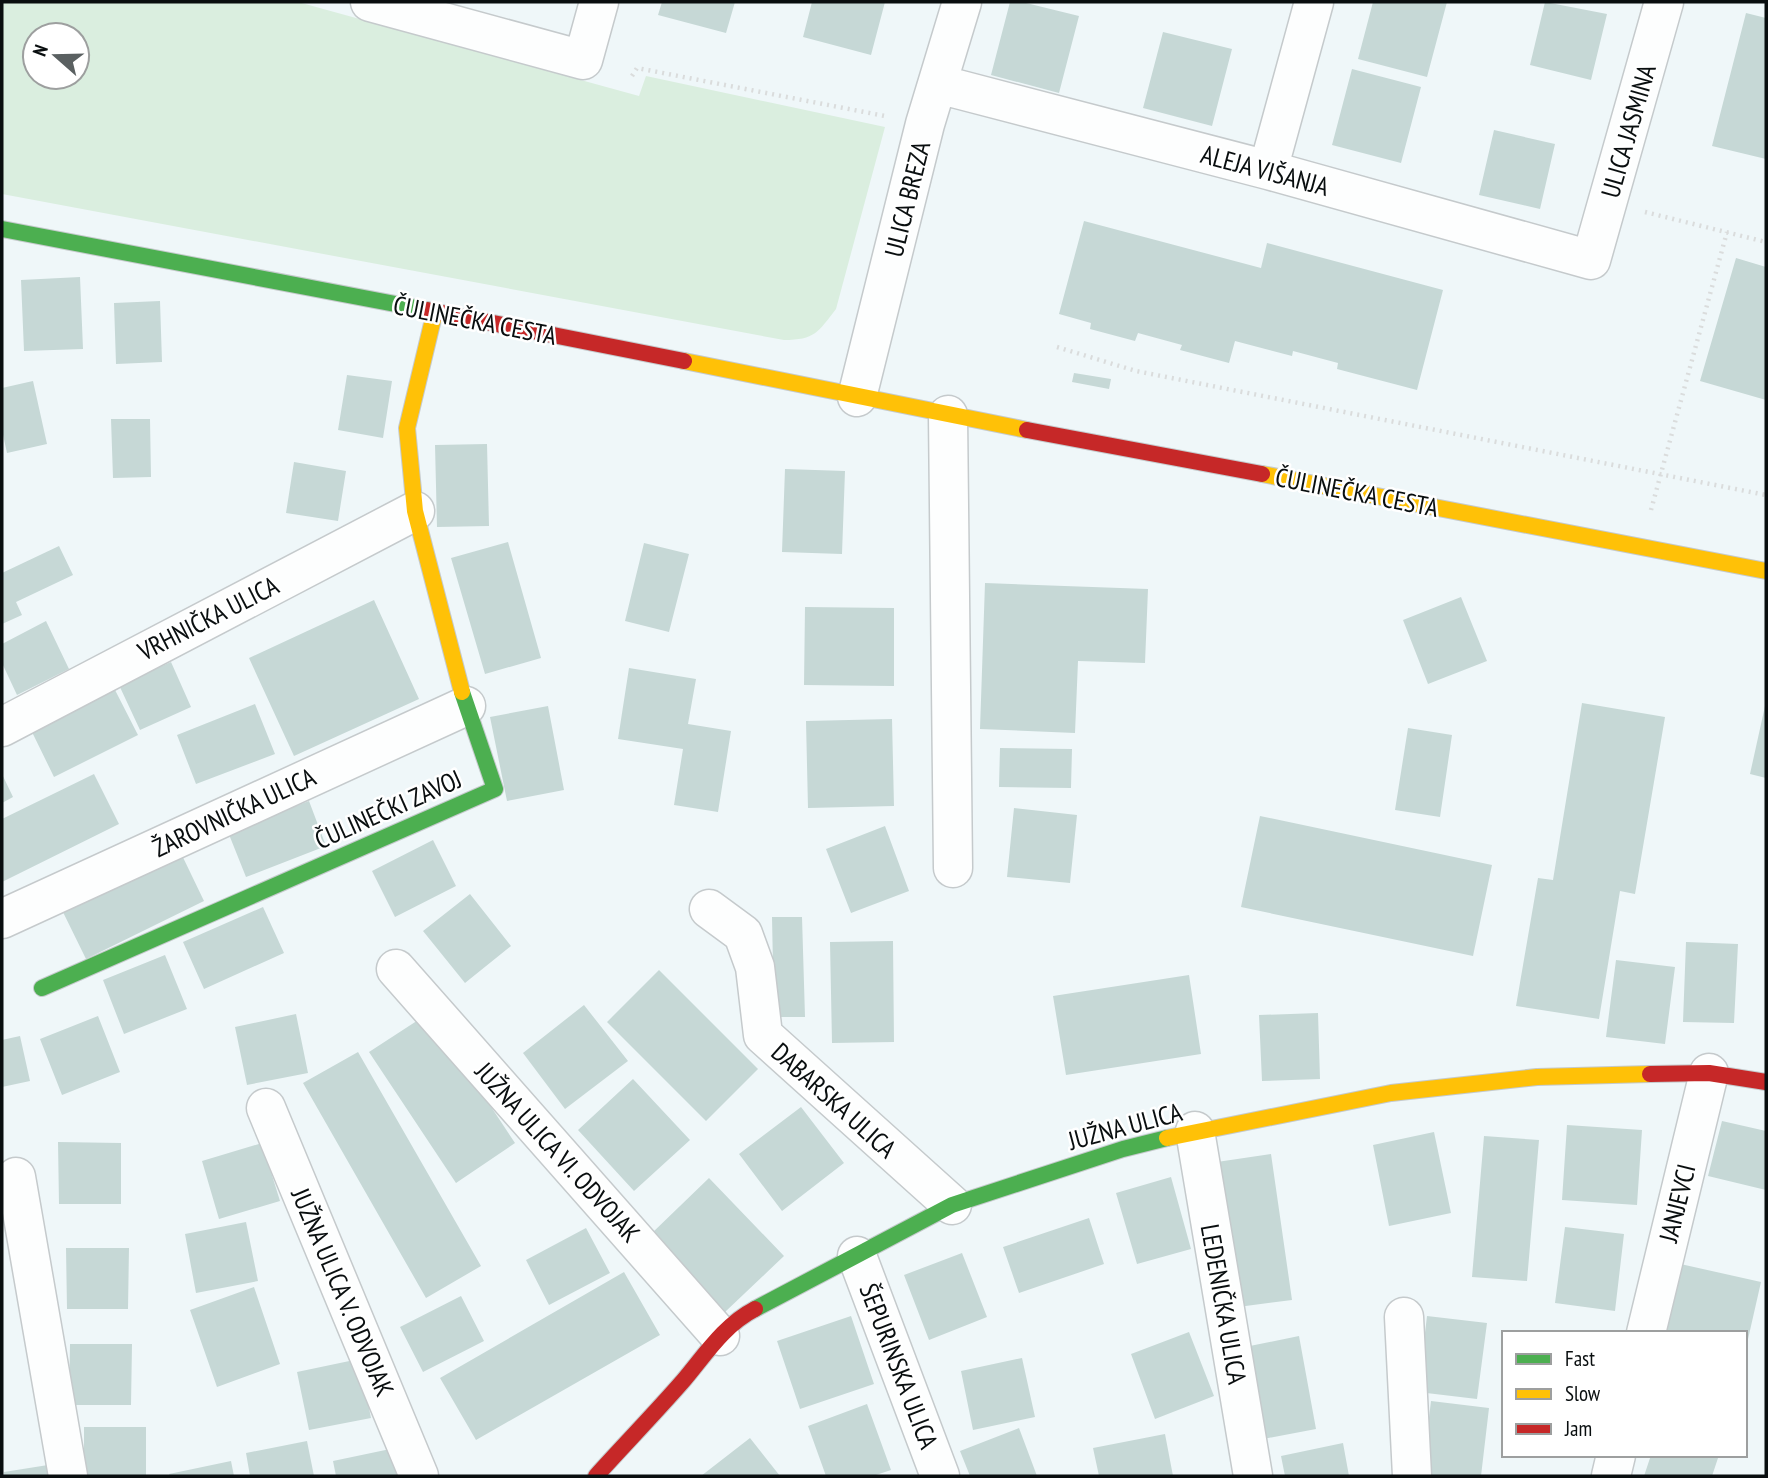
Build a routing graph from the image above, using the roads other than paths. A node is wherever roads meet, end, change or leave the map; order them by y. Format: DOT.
graph roads {
  1 [pos="370,2"];
  2 [pos="600,2"];
  3 [pos="962,2"];
  4 [pos="1314,2"];
  5 [pos="1664,2"];
  6 [pos="939,84"];
  7 [pos="1268,170"];
  8 [pos="2,229"];
  9 [pos="1591,260"];
  10 [pos="435,312"];
  11 [pos="857,397"];
  12 [pos="948,415"];
  13 [pos="415,511"];
  14 [pos="1766,572"];
  15 [pos="466,706"];
  16 [pos="2,726"];
  17 [pos="953,868"];
  18 [pos="709,909"];
  19 [pos="2,919"];
  20 [pos="396,969"];
  21 [pos="42,988"];
  22 [pos="1709,1073"];
  23 [pos="1766,1082"];
  24 [pos="266,1108"];
  25 [pos="1195,1131"];
  26 [pos="16,1177"];
  27 [pos="952,1205"];
  28 [pos="857,1256"];
  29 [pos="1404,1317"];
  30 [pos="1646,1331"];
  31 [pos="720,1336"];
  32 [pos="1616,1457"];
  33 [pos="68,1476"];
  34 [pos="419,1476"];
  35 [pos="596,1476"];
  36 [pos="940,1476"];
  37 [pos="1253,1476"];
  38 [pos="1412,1476"];
  39 [pos="1611,1476"];
  1 -- 2 [label="street"];
  3 -- 6 [label="street, ULICA BREZA"];
  4 -- 7 [label="street"];
  5 -- 9 [label="street, ULICA JASMINA"];
  6 -- 7 [label="street, ALEJA VIŠANJA"];
  6 -- 11 [label="street, ULICA BREZA"];
  7 -- 9 [label="street, ALEJA VIŠANJA"];
  8 -- 10 [label="street, ČULINEČKA CESTA"];
  10 -- 11 [label="street, ČULINEČKA CESTA"];
  10 -- 13 [label="street, ČULINEČKI ZAVOJ"];
  11 -- 12 [label="street, ČULINEČKA CESTA"];
  12 -- 14 [label="street, ČULINEČKA CESTA"];
  12 -- 17 [label="street"];
  13 -- 15 [label="street, ČULINEČKI ZAVOJ"];
  13 -- 16 [label="street, VRHNIČKA ULICA"];
  15 -- 19 [label="street, ŽAROVNIČKA ULICA"];
  15 -- 21 [label="street, ČULINEČKI ZAVOJ"];
  18 -- 27 [label="street, DABARSKA ULICA"];
  20 -- 31 [label="street, JUŽNA ULICA VI. ODVOJAK"];
  22 -- 23 [label="street, JUŽNA ULICA"];
  22 -- 25 [label="street, JUŽNA ULICA"];
  22 -- 30 [label="street, JANJEVCI"];
  24 -- 34 [label="street, JUŽNA ULICA V. ODVOJAK"];
  25 -- 27 [label="street, JUŽNA ULICA"];
  25 -- 37 [label="street, LEDENIČKA ULICA"];
  26 -- 33 [label="street"];
  27 -- 28 [label="street, JUŽNA ULICA"];
  28 -- 31 [label="street, JUŽNA ULICA"];
  28 -- 36 [label="street, ŠEPURINSKA ULICA"];
  29 -- 38 [label="street"];
  31 -- 35 [label="street, JUŽNA ULICA"];
  32 -- 39 [label="street"];
}
